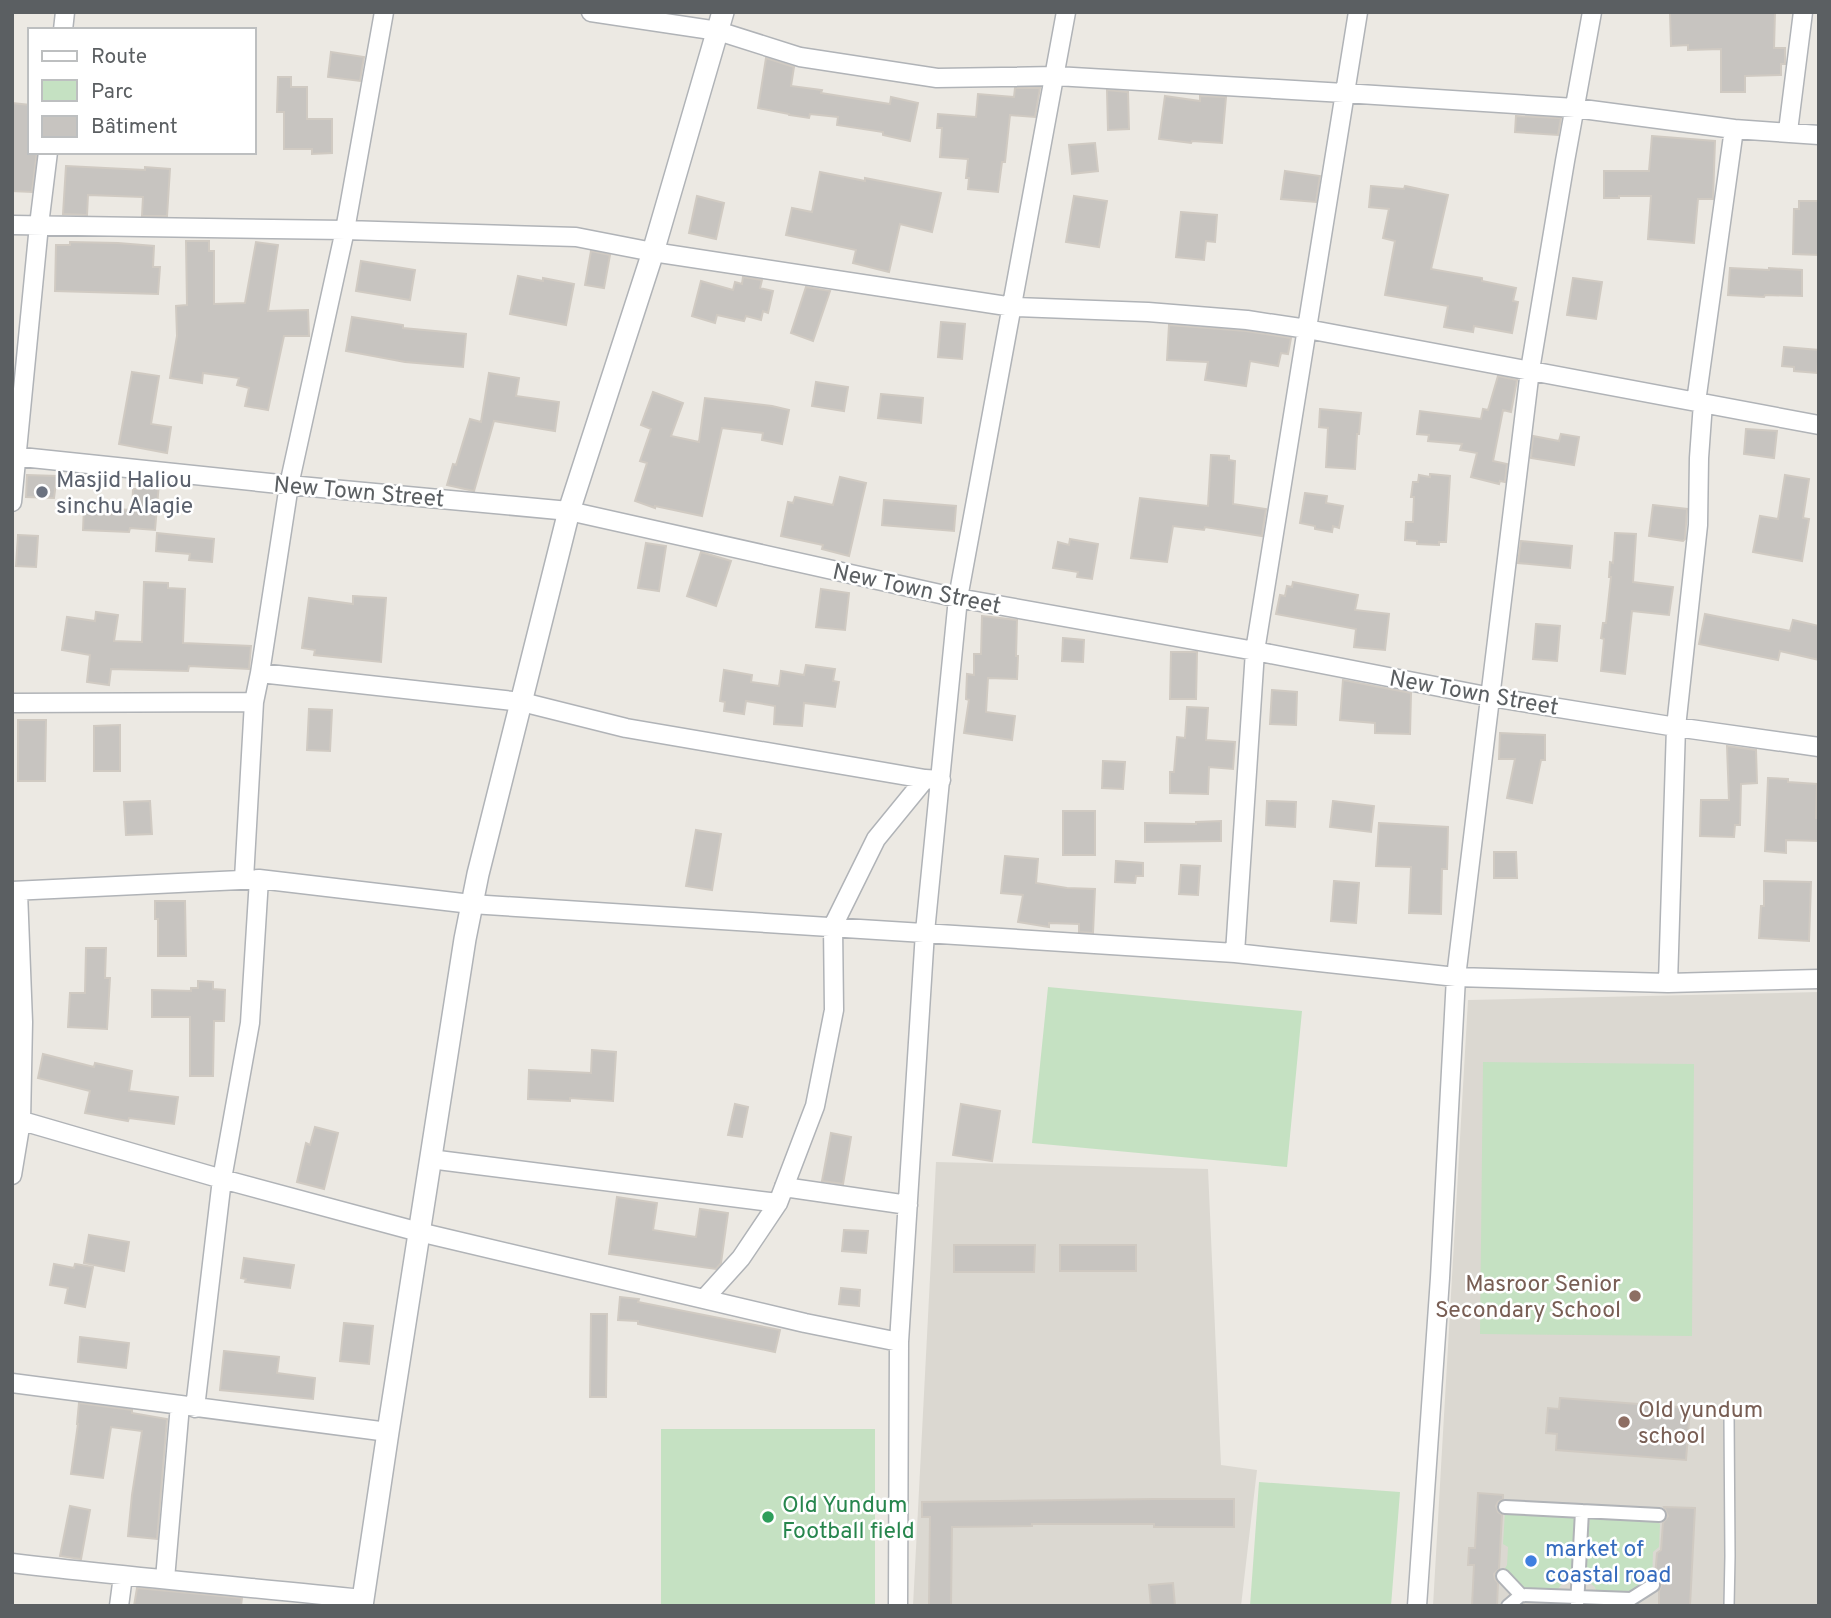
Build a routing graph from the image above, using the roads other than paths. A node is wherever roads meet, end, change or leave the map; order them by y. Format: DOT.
graph roads {
  1 [pos="384,12"];
  2 [pos="590,12"];
  3 [pos="1066,12"];
  4 [pos="1358,12"];
  5 [pos="1592,12"];
  6 [pos="1803,12"];
  7 [pos="721,22"];
  8 [pos="1056,76"];
  9 [pos="1344,93"];
  10 [pos="1576,108"];
  11 [pos="1734,129"];
  12 [pos="1788,131"];
  13 [pos="1819,135"];
  14 [pos="48,154"];
  15 [pos="12,225"];
  16 [pos="39,225"];
  17 [pos="345,230"];
  18 [pos="653,252"];
  19 [pos="1013,307"];
  20 [pos="1307,329"];
  21 [pos="1530,370"];
  22 [pos="1699,403"];
  23 [pos="1819,425"];
  24 [pos="14,457"];
  25 [pos="289,485"];
  26 [pos="12,502"];
  27 [pos="569,511"];
  28 [pos="958,598"];
  29 [pos="1255,651"];
  30 [pos="260,673"];
  31 [pos="1491,697"];
  32 [pos="254,702"];
  33 [pos="522,702"];
  34 [pos="12,703"];
  35 [pos="1676,727"];
  36 [pos="1819,747"];
  37 [pos="933,780"];
  38 [pos="252,879"];
  39 [pos="15,892"];
  40 [pos="471,904"];
  41 [pos="833,926"];
  42 [pos="925,932"];
  43 [pos="1236,953"];
  44 [pos="1456,977"];
  45 [pos="1819,979"];
  46 [pos="1668,983"];
  47 [pos="17,1120"];
  48 [pos="430,1159"];
  49 [pos="12,1175"];
  50 [pos="222,1180"];
  51 [pos="781,1195"];
  52 [pos="908,1205"];
  53 [pos="419,1232"];
  54 [pos="704,1299"];
  55 [pos="899,1342"];
  56 [pos="12,1383"];
  57 [pos="188,1406"];
  58 [pos="1729,1415"];
  59 [pos="388,1432"];
  60 [pos="1505,1507"];
  61 [pos="1582,1511"];
  62 [pos="1659,1515"];
  63 [pos="12,1563"];
  64 [pos="123,1576"];
  65 [pos="1503,1576"];
  66 [pos="165,1579"];
  67 [pos="1653,1585"];
  68 [pos="1521,1595"];
  69 [pos="1577,1601"];
  70 [pos="363,1602"];
  71 [pos="1634,1602"];
  72 [pos="120,1606"];
  73 [pos="898,1606"];
  74 [pos="1417,1606"];
  75 [pos="1508,1606"];
  76 [pos="1728,1606"];
  1 -- 17 [label="street"];
  2 -- 7 [label="street"];
  3 -- 8 [label="street"];
  4 -- 9 [label="street"];
  5 -- 10 [label="street"];
  6 -- 12 [label="street"];
  7 -- 8 [label="street"];
  7 -- 18 [label="street"];
  8 -- 9 [label="street"];
  8 -- 19 [label="street"];
  9 -- 10 [label="street"];
  9 -- 20 [label="street"];
  10 -- 11 [label="street"];
  10 -- 21 [label="street"];
  11 -- 12 [label="street"];
  11 -- 22 [label="street"];
  12 -- 13 [label="street"];
  14 -- 16 [label="street"];
  15 -- 16 [label="street"];
  16 -- 17 [label="street"];
  16 -- 24 [label="street"];
  17 -- 18 [label="street"];
  17 -- 25 [label="street"];
  18 -- 19 [label="street"];
  18 -- 27 [label="street"];
  19 -- 20 [label="street"];
  19 -- 28 [label="street"];
  20 -- 21 [label="street"];
  20 -- 29 [label="street"];
  21 -- 22 [label="street"];
  21 -- 31 [label="street"];
  22 -- 23 [label="street"];
  22 -- 35 [label="street"];
  24 -- 25 [label="street, New Town Street"];
  24 -- 26 [label="street"];
  25 -- 27 [label="street, New Town Street"];
  25 -- 30 [label="street"];
  27 -- 28 [label="street, New Town Street"];
  27 -- 33 [label="street"];
  28 -- 29 [label="street, New Town Street"];
  28 -- 37 [label="street"];
  29 -- 31 [label="street, New Town Street"];
  29 -- 43 [label="street"];
  30 -- 32 [label="street"];
  30 -- 33 [label="street"];
  31 -- 35 [label="street, New Town Street"];
  31 -- 44 [label="street"];
  32 -- 34 [label="street"];
  32 -- 38 [label="street"];
  33 -- 37 [label="street"];
  33 -- 40 [label="street"];
  35 -- 36 [label="street, New Town Street"];
  35 -- 46 [label="street"];
  37 -- 41 [label="street"];
  37 -- 42 [label="street"];
  38 -- 39 [label="street"];
  38 -- 40 [label="street"];
  38 -- 50 [label="street"];
  39 -- 47 [label="street"];
  40 -- 41 [label="street"];
  40 -- 48 [label="street"];
  41 -- 42 [label="street"];
  41 -- 51 [label="street"];
  42 -- 43 [label="street"];
  42 -- 52 [label="street"];
  43 -- 44 [label="street"];
  44 -- 46 [label="street"];
  44 -- 74 [label="street"];
  45 -- 46 [label="street"];
  47 -- 49 [label="street"];
  47 -- 50 [label="street"];
  48 -- 51 [label="street"];
  48 -- 53 [label="street"];
  50 -- 53 [label="street"];
  50 -- 57 [label="street"];
  51 -- 52 [label="street"];
  51 -- 54 [label="street"];
  52 -- 55 [label="street"];
  53 -- 54 [label="street"];
  53 -- 59 [label="street"];
  54 -- 55 [label="street"];
  55 -- 73 [label="street"];
  56 -- 57 [label="street"];
  57 -- 59 [label="street"];
  57 -- 66 [label="street"];
  58 -- 76 [label="lane"];
  59 -- 70 [label="street"];
  60 -- 61 [label="street"];
  61 -- 62 [label="street"];
  61 -- 69 [label="street"];
  63 -- 64 [label="street"];
  64 -- 66 [label="street"];
  64 -- 72 [label="street"];
  65 -- 68 [label="street"];
  66 -- 70 [label="street"];
  67 -- 71 [label="street"];
  68 -- 69 [label="street"];
  68 -- 75 [label="street"];
  69 -- 71 [label="street"];
}
